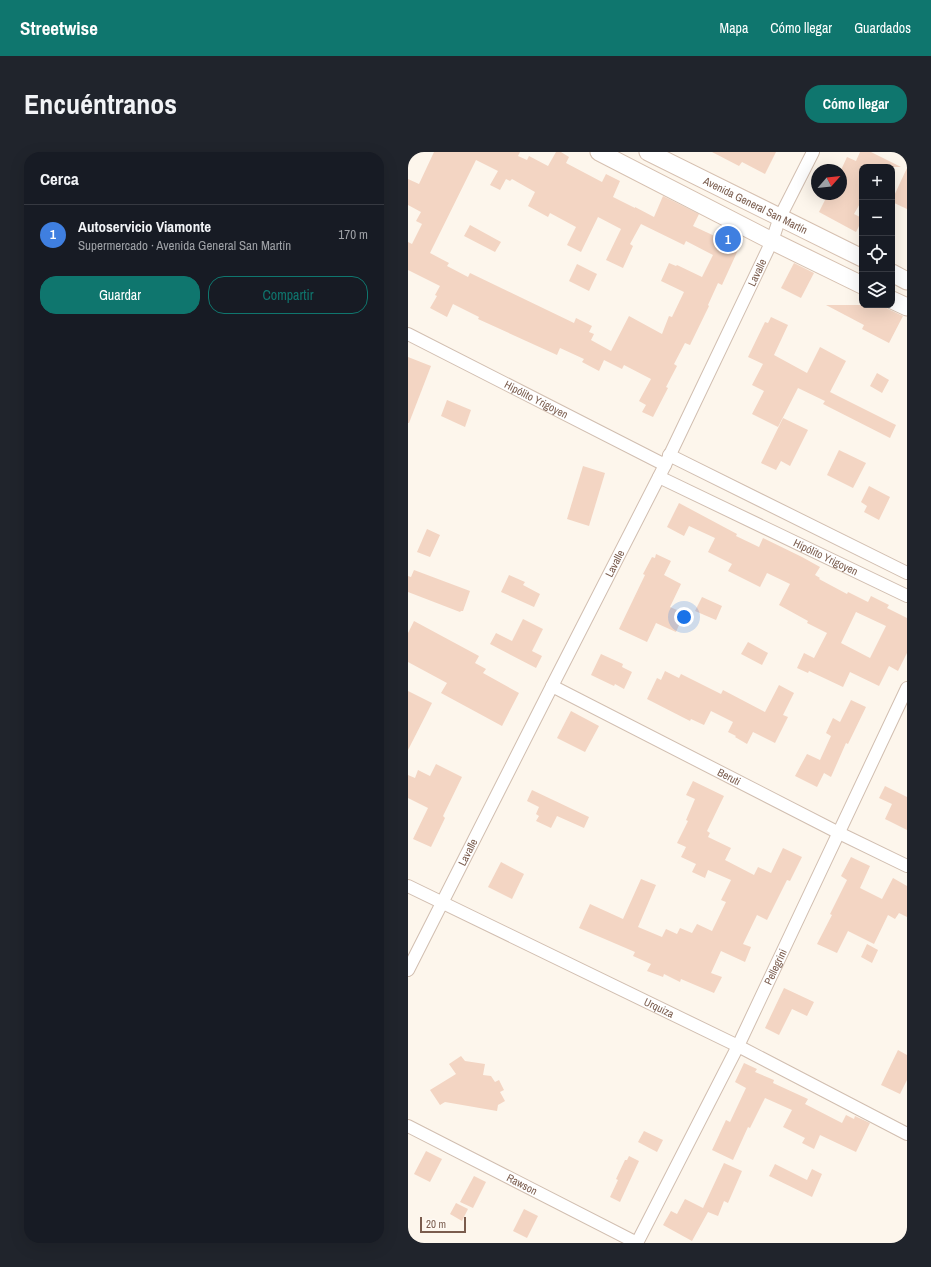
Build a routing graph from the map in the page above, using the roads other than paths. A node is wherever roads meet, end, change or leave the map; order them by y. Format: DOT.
graph roads {
  1 [pos="599,152"];
  2 [pos="648,152"];
  3 [pos="813,152"];
  4 [pos="780,217"];
  5 [pos="772,241"];
  6 [pos="859,256"];
  7 [pos="895,275"];
  8 [pos="907,281"];
  9 [pos="859,284"];
  10 [pos="895,301"];
  11 [pos="907,307"];
  12 [pos="408,334"];
  13 [pos="667,460"];
  14 [pos="658,477"];
  15 [pos="907,573"];
  16 [pos="907,596"];
  17 [pos="552,686"];
  18 [pos="907,688"];
  19 [pos="839,833"];
  20 [pos="907,866"];
  21 [pos="408,886"];
  22 [pos="442,903"];
  23 [pos="408,970"];
  24 [pos="738,1046"];
  25 [pos="408,1126"];
  26 [pos="907,1134"];
  27 [pos="637,1243"];
  1 -- 5 [label="main road"];
  2 -- 4 [label="main road, Avenida General San Martín"];
  3 -- 4 [label="street, Lavalle"];
  4 -- 5 [label="street, Lavalle"];
  4 -- 6 [label="main road, Avenida General San Martín"];
  5 -- 9 [label="main road"];
  5 -- 13 [label="street, Lavalle"];
  7 -- 8 [label="main road"];
  10 -- 11 [label="main road"];
  12 -- 13 [label="street, Hipólito Yrigoyen"];
  13 -- 14 [label="street, Lavalle"];
  13 -- 15 [label="street, Hipólito Yrigoyen"];
  14 -- 16 [label="street, Hipólito Yrigoyen"];
  14 -- 17 [label="street, Lavalle"];
  17 -- 19 [label="street, Beruti"];
  17 -- 22 [label="street, Lavalle"];
  18 -- 19 [label="street, Pellegrini"];
  19 -- 20 [label="street, Beruti"];
  19 -- 24 [label="street, Pellegrini"];
  21 -- 22 [label="street, Urquiza"];
  22 -- 23 [label="street, Lavalle"];
  22 -- 24 [label="street, Urquiza"];
  24 -- 26 [label="street, Urquiza"];
  24 -- 27 [label="street, Pellegrini"];
  25 -- 27 [label="street, Rawson"];
}
